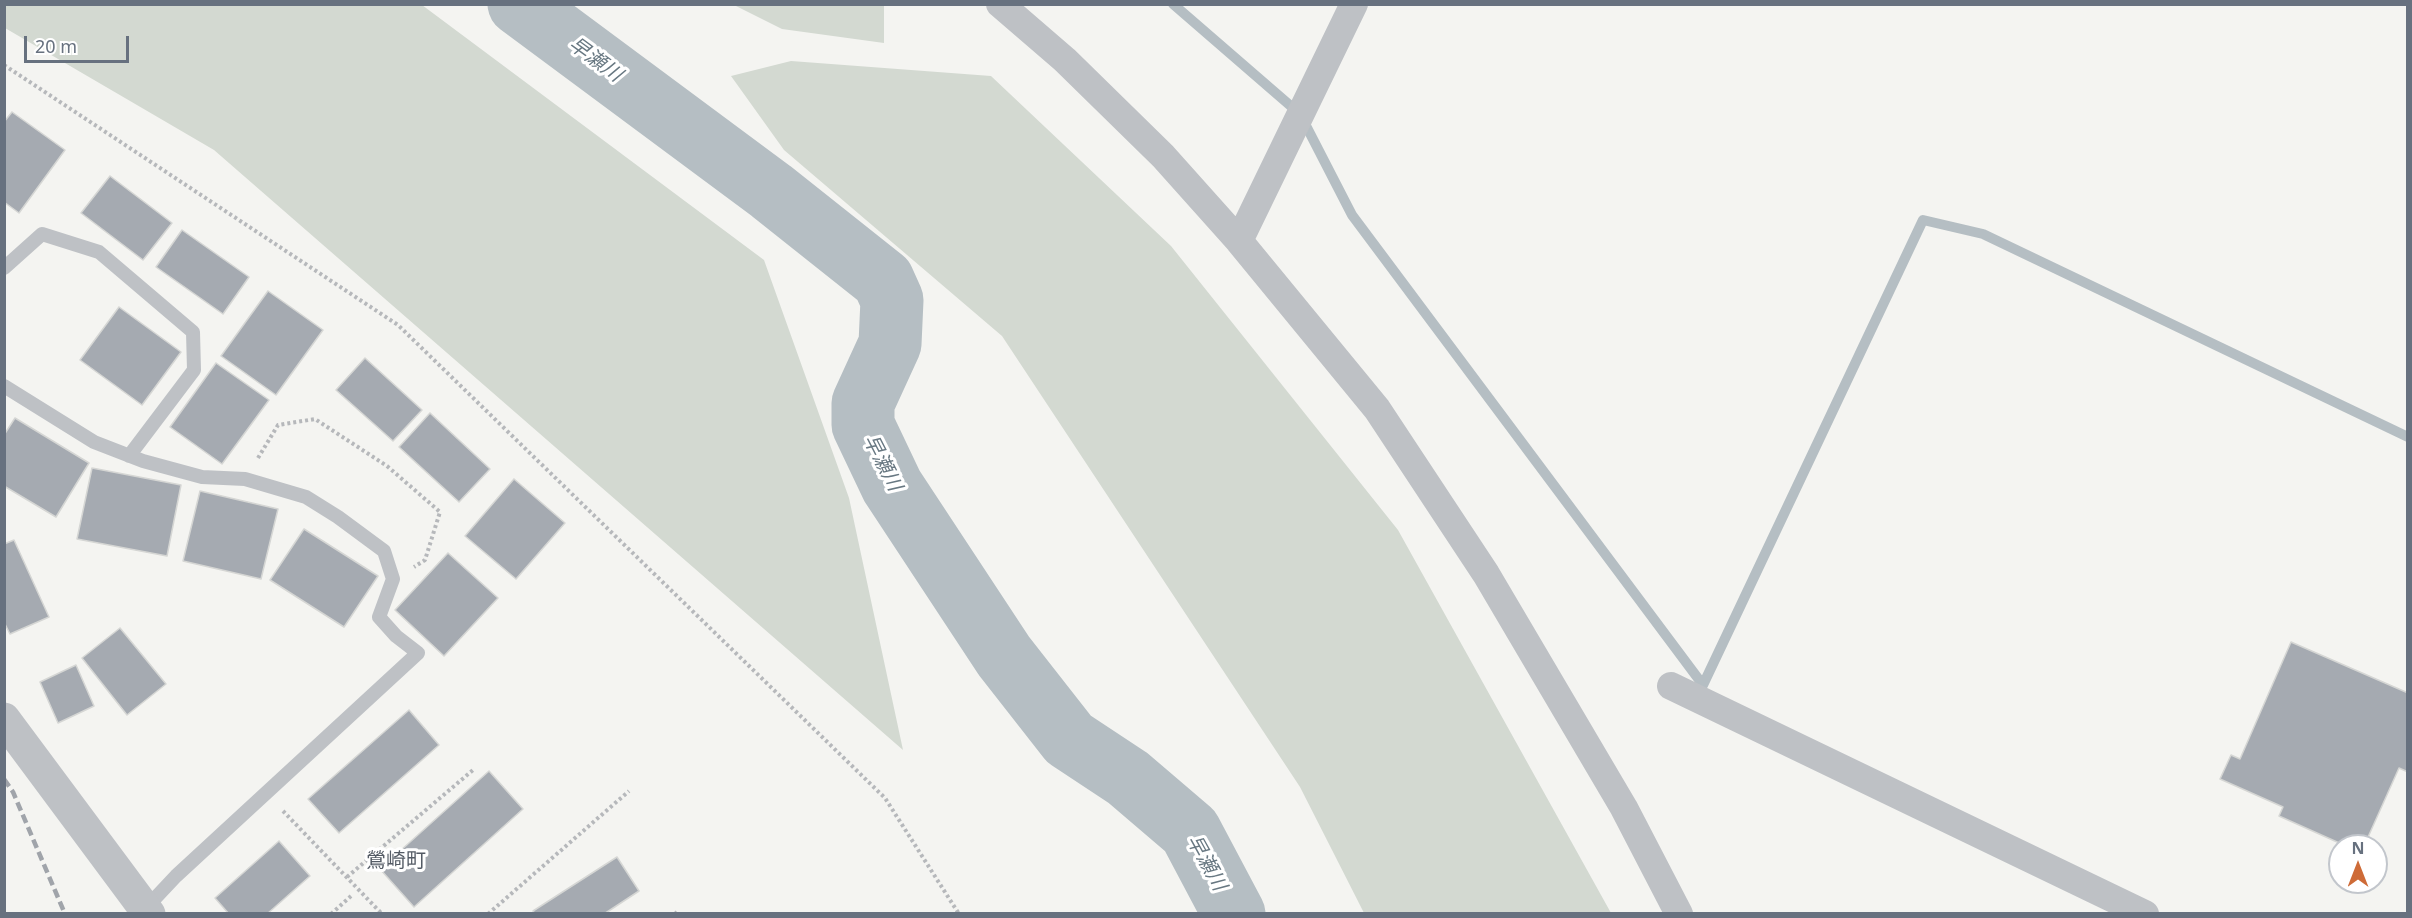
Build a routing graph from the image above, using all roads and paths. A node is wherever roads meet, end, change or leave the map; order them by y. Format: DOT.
graph roads {
  1 [pos="1000,4"];
  2 [pos="1354,4"];
  3 [pos="4,65"];
  4 [pos="1239,241"];
  5 [pos="4,268"];
  6 [pos="4,386"];
  7 [pos="129,456"];
  8 [pos="246,479"];
  9 [pos="393,579"];
  10 [pos="1671,686"];
  11 [pos="4,719"];
  12 [pos="473,770"];
  13 [pos="629,790"];
  14 [pos="266,793"];
  15 [pos="347,877"];
  16 [pos="351,896"];
  17 [pos="147,911"];
  18 [pos="331,914"];
  19 [pos="382,914"];
  20 [pos="488,914"];
  21 [pos="959,914"];
  22 [pos="1679,914"];
  23 [pos="2145,914"];
  1 -- 4 [label="street"];
  2 -- 4 [label="street"];
  3 -- 21 [label="path"];
  4 -- 22 [label="street"];
  5 -- 7 [label="lane"];
  6 -- 7 [label="lane"];
  7 -- 8 [label="lane"];
  8 -- 9 [label="lane"];
  8 -- 9 [label="path"];
  9 -- 14 [label="lane"];
  10 -- 23 [label="street"];
  11 -- 17 [label="street"];
  12 -- 15 [label="path"];
  13 -- 20 [label="path"];
  14 -- 15 [label="path"];
  14 -- 17 [label="lane"];
  15 -- 19 [label="path"];
  16 -- 18 [label="path"];
}
